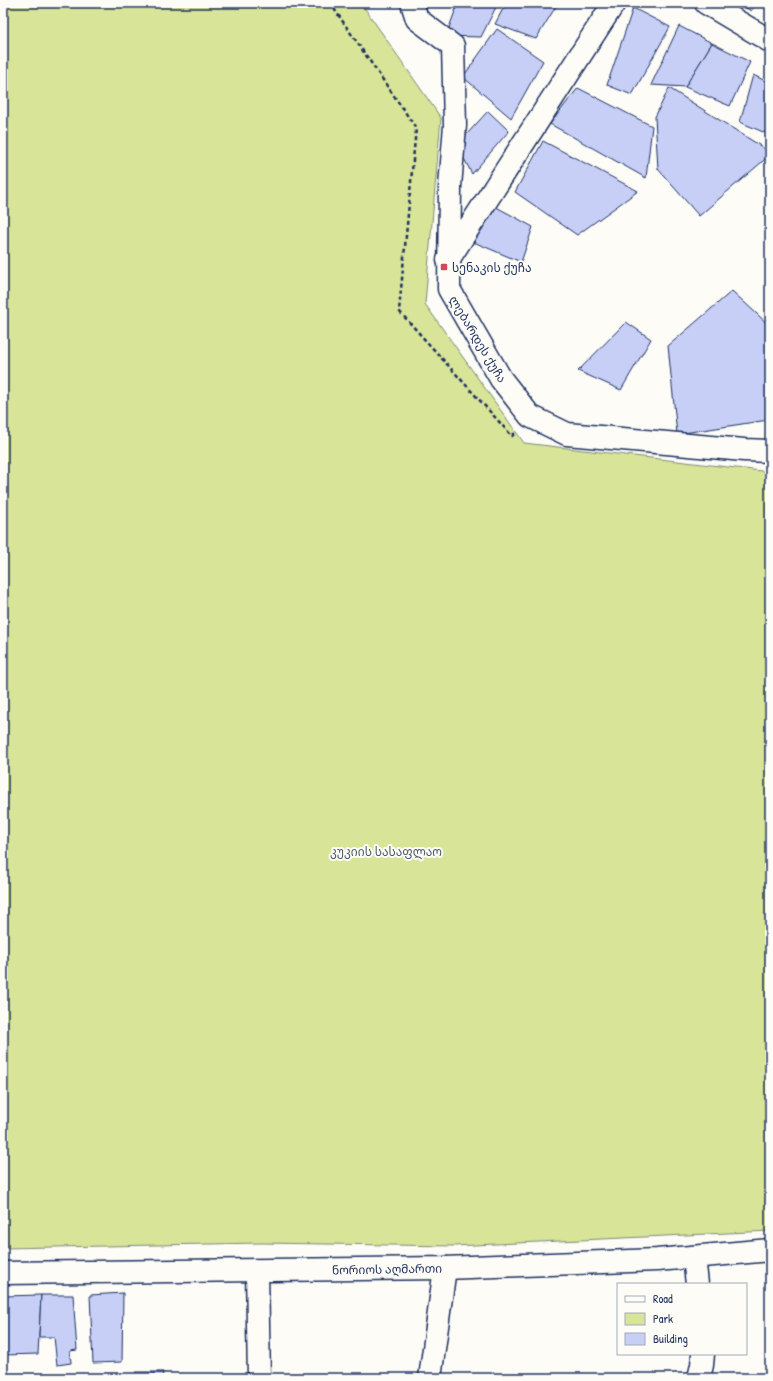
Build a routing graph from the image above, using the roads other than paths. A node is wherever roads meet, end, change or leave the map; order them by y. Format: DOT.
graph roads {
  1 [pos="412,3"];
  2 [pos="614,3"];
  3 [pos="706,3"];
  4 [pos="770,41"];
  5 [pos="448,260"];
  6 [pos="770,451"];
  7 [pos="770,1250"];
  8 [pos="694,1257"];
  9 [pos="445,1268"];
  10 [pos="257,1271"];
  11 [pos="3,1273"];
  12 [pos="697,1283"];
  13 [pos="703,1355"];
  14 [pos="259,1378"];
  15 [pos="430,1378"];
  16 [pos="699,1378"];
  1 -- 5 [label="street, ლებარდეს ქუჩა"];
  2 -- 5 [label="street"];
  3 -- 4 [label="street"];
  5 -- 6 [label="street, ლებარდეს ქუჩა"];
  7 -- 8 [label="street, ნორიოს აღმართი"];
  8 -- 9 [label="street, ნორიოს აღმართი"];
  8 -- 12 [label="street"];
  9 -- 10 [label="street, ნორიოს აღმართი"];
  9 -- 15 [label="street"];
  10 -- 11 [label="street, ნორიოს აღმართი"];
  10 -- 14 [label="street"];
  13 -- 16 [label="street"];
}
